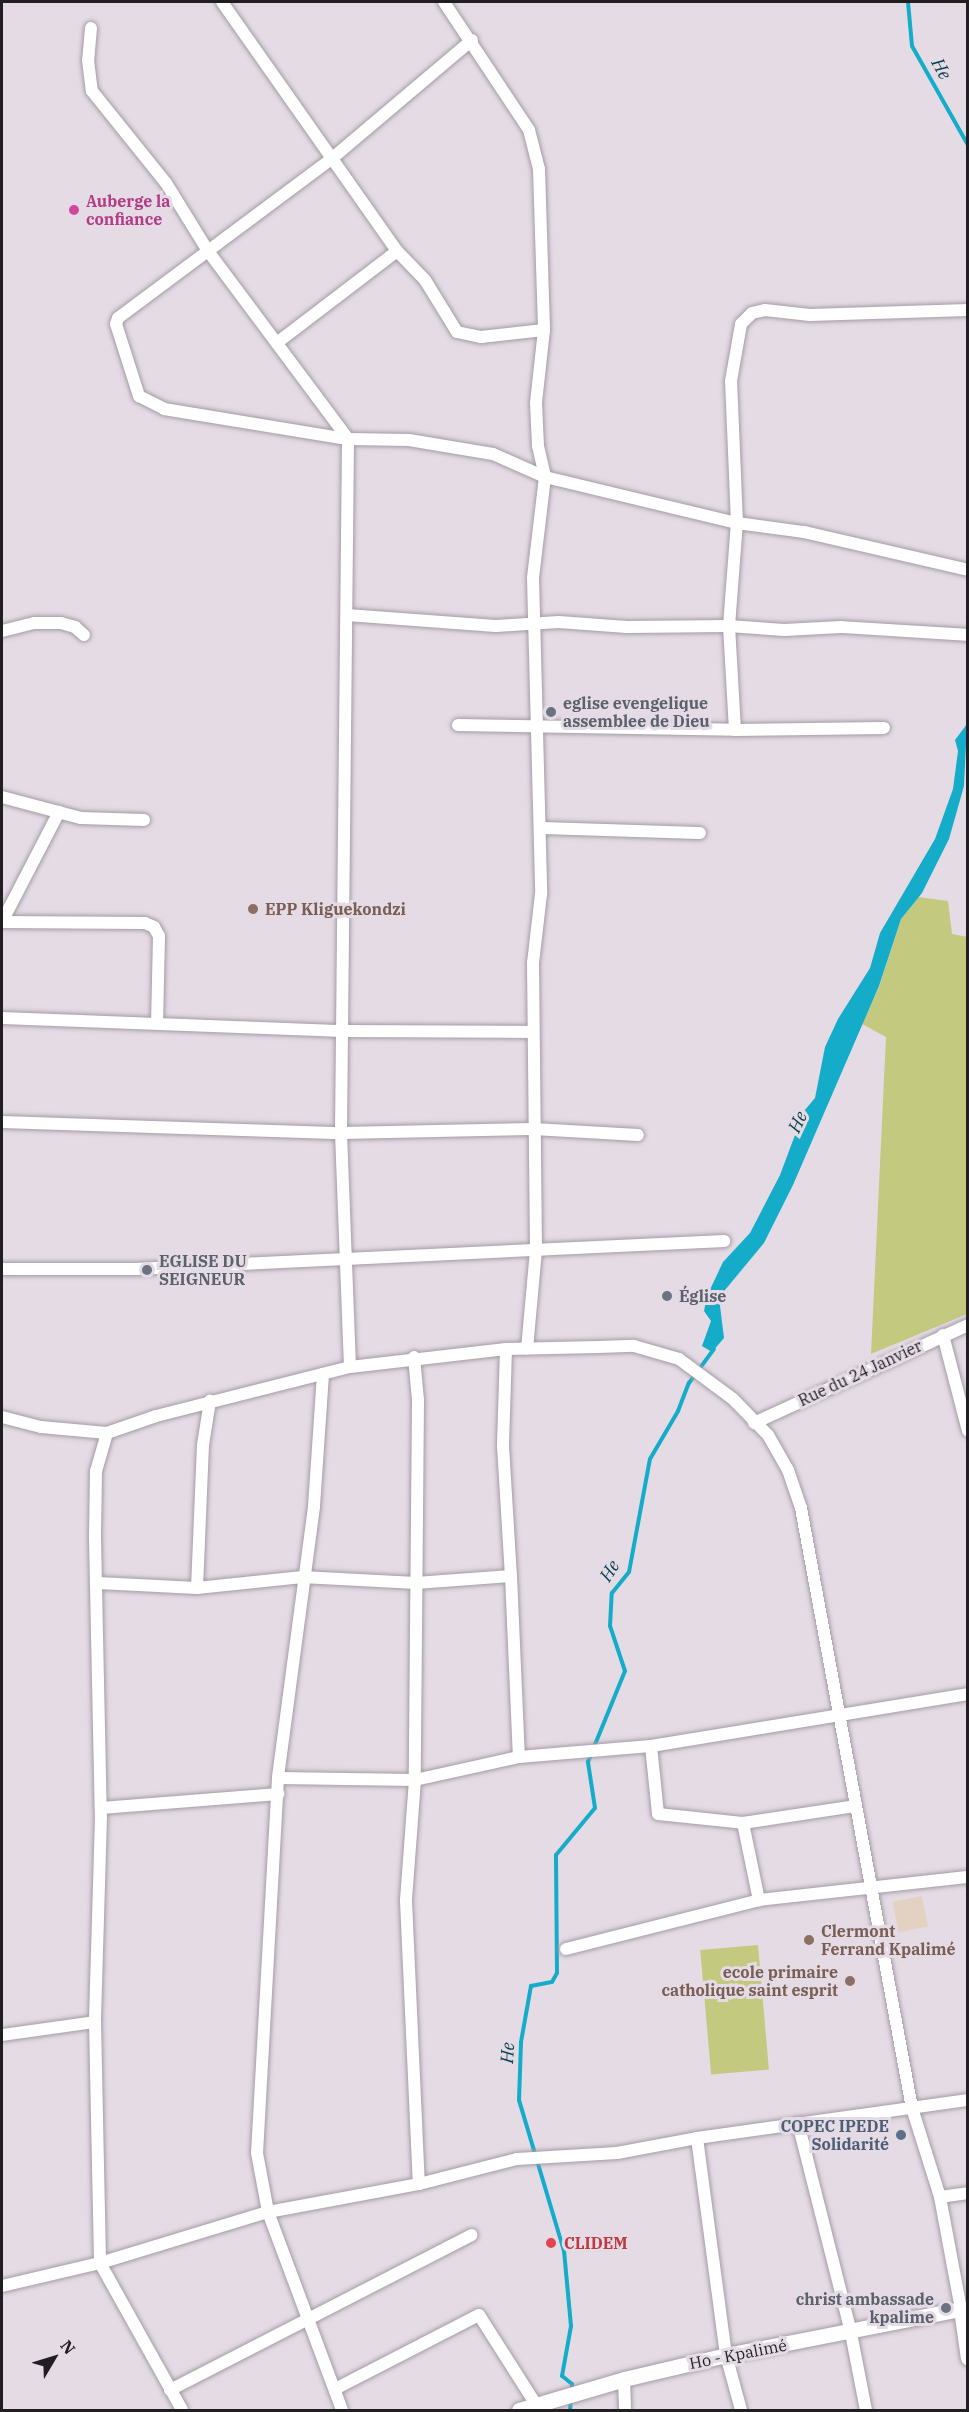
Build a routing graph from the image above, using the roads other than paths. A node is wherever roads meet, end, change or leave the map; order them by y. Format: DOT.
graph roads {
  1 [pos="222,2"];
  2 [pos="444,2"];
  3 [pos="91,28"];
  4 [pos="472,40"];
  5 [pos="330,160"];
  6 [pos="208,251"];
  7 [pos="397,251"];
  8 [pos="968,310"];
  9 [pos="544,330"];
  10 [pos="278,342"];
  11 [pos="348,439"];
  12 [pos="544,477"];
  13 [pos="737,523"];
  14 [pos="968,570"];
  15 [pos="347,615"];
  16 [pos="535,624"];
  17 [pos="729,626"];
  18 [pos="2,631"];
  19 [pos="84,635"];
  20 [pos="968,635"];
  21 [pos="537,724"];
  22 [pos="458,725"];
  23 [pos="884,728"];
  24 [pos="735,730"];
  25 [pos="2,797"];
  26 [pos="59,812"];
  27 [pos="144,820"];
  28 [pos="541,828"];
  29 [pos="700,833"];
  30 [pos="2,922"];
  31 [pos="2,1018"];
  32 [pos="157,1023"];
  33 [pos="344,1031"];
  34 [pos="532,1032"];
  35 [pos="2,1122"];
  36 [pos="534,1130"];
  37 [pos="341,1132"];
  38 [pos="638,1135"];
  39 [pos="724,1241"];
  40 [pos="536,1251"];
  41 [pos="345,1258"];
  42 [pos="2,1269"];
  43 [pos="968,1325"];
  44 [pos="943,1335"];
  45 [pos="506,1349"];
  46 [pos="527,1349"];
  47 [pos="414,1357"];
  48 [pos="350,1367"];
  49 [pos="322,1374"];
  50 [pos="210,1401"];
  51 [pos="2,1417"];
  52 [pos="754,1423"];
  53 [pos="968,1431"];
  54 [pos="107,1433"];
  55 [pos="511,1576"];
  56 [pos="302,1578"];
  57 [pos="98,1583"];
  58 [pos="416,1583"];
  59 [pos="197,1588"];
  60 [pos="968,1694"];
  61 [pos="840,1715"];
  62 [pos="651,1746"];
  63 [pos="519,1757"];
  64 [pos="278,1778"];
  65 [pos="415,1780"];
  66 [pos="278,1794"];
  67 [pos="855,1806"];
  68 [pos="101,1808"];
  69 [pos="744,1823"];
  70 [pos="968,1877"];
  71 [pos="872,1887"];
  72 [pos="759,1900"];
  73 [pos="566,1948"];
  74 [pos="95,2022"];
  75 [pos="2,2035"];
  76 [pos="968,2100"];
  77 [pos="912,2108"];
  78 [pos="798,2123"];
  79 [pos="697,2138"];
  80 [pos="419,2184"];
  81 [pos="968,2193"];
  82 [pos="940,2197"];
  83 [pos="268,2212"];
  84 [pos="471,2235"];
  85 [pos="100,2263"];
  86 [pos="2,2286"];
  87 [pos="964,2308"];
  88 [pos="306,2319"];
  89 [pos="851,2333"];
  90 [pos="726,2355"];
  91 [pos="968,2358"];
  92 [pos="624,2379"];
  93 [pos="335,2389"];
  94 [pos="170,2390"];
  95 [pos="535,2403"];
  96 [pos="180,2410"];
  97 [pos="342,2410"];
  98 [pos="519,2410"];
  99 [pos="625,2410"];
  100 [pos="741,2410"];
  101 [pos="866,2410"];
  1 -- 5 [label="street"];
  2 -- 4 [label="street"];
  3 -- 6 [label="street"];
  4 -- 5 [label="street"];
  4 -- 9 [label="street"];
  5 -- 6 [label="street"];
  5 -- 7 [label="street"];
  6 -- 10 [label="street"];
  6 -- 11 [label="street"];
  7 -- 9 [label="street"];
  7 -- 10 [label="street"];
  8 -- 13 [label="street"];
  9 -- 12 [label="street"];
  10 -- 11 [label="street"];
  11 -- 12 [label="street"];
  11 -- 15 [label="street"];
  12 -- 13 [label="street"];
  12 -- 16 [label="street"];
  13 -- 14 [label="street"];
  13 -- 17 [label="street"];
  15 -- 16 [label="street"];
  15 -- 33 [label="street"];
  16 -- 17 [label="street"];
  16 -- 21 [label="street"];
  17 -- 20 [label="street"];
  17 -- 24 [label="street"];
  18 -- 19 [label="street"];
  21 -- 22 [label="street"];
  21 -- 24 [label="street"];
  21 -- 28 [label="street"];
  23 -- 24 [label="street"];
  25 -- 26 [label="street"];
  26 -- 27 [label="street"];
  26 -- 30 [label="street"];
  28 -- 29 [label="street"];
  28 -- 34 [label="street"];
  30 -- 32 [label="street"];
  31 -- 32 [label="street"];
  32 -- 33 [label="street"];
  33 -- 34 [label="street"];
  33 -- 37 [label="street"];
  34 -- 36 [label="street"];
  35 -- 37 [label="street"];
  36 -- 37 [label="street"];
  36 -- 38 [label="street"];
  36 -- 40 [label="street"];
  37 -- 41 [label="street"];
  39 -- 40 [label="street"];
  40 -- 41 [label="street"];
  40 -- 46 [label="street"];
  41 -- 42 [label="street"];
  41 -- 48 [label="street"];
  43 -- 44 [label="street, Rue du 24 Janvier"];
  44 -- 52 [label="street, Rue du 24 Janvier"];
  44 -- 53 [label="street"];
  45 -- 46 [label="street"];
  45 -- 47 [label="street"];
  45 -- 55 [label="street"];
  46 -- 52 [label="street"];
  47 -- 48 [label="street"];
  47 -- 58 [label="street"];
  48 -- 49 [label="street"];
  49 -- 50 [label="street"];
  49 -- 56 [label="street"];
  50 -- 54 [label="street"];
  50 -- 59 [label="street"];
  51 -- 54 [label="street"];
  52 -- 61 [label="street"];
  54 -- 57 [label="street"];
  55 -- 58 [label="street"];
  55 -- 63 [label="street"];
  56 -- 58 [label="street"];
  56 -- 59 [label="street"];
  56 -- 64 [label="street"];
  57 -- 59 [label="street"];
  57 -- 68 [label="street"];
  58 -- 65 [label="street"];
  60 -- 61 [label="street"];
  61 -- 62 [label="street"];
  61 -- 67 [label="street"];
  62 -- 63 [label="street"];
  62 -- 69 [label="street"];
  63 -- 65 [label="street"];
  64 -- 65 [label="street"];
  64 -- 66 [label="street"];
  65 -- 80 [label="street"];
  66 -- 68 [label="street"];
  66 -- 83 [label="street"];
  67 -- 69 [label="street"];
  67 -- 71 [label="street"];
  68 -- 74 [label="street"];
  69 -- 72 [label="street"];
  70 -- 71 [label="street"];
  71 -- 72 [label="street"];
  71 -- 77 [label="street"];
  72 -- 73 [label="street"];
  74 -- 75 [label="street"];
  74 -- 85 [label="street"];
  76 -- 77 [label="street"];
  77 -- 78 [label="street"];
  77 -- 82 [label="street"];
  78 -- 79 [label="street"];
  78 -- 89 [label="street"];
  79 -- 80 [label="street"];
  79 -- 90 [label="street"];
  80 -- 83 [label="street"];
  81 -- 82 [label="street"];
  82 -- 87 [label="street"];
  83 -- 85 [label="street"];
  83 -- 88 [label="street"];
  84 -- 88 [label="street"];
  85 -- 86 [label="street"];
  85 -- 94 [label="street"];
  87 -- 89 [label="main road, Ho - Kpalimé"];
  87 -- 91 [label="main road"];
  88 -- 93 [label="street"];
  88 -- 94 [label="street"];
  89 -- 90 [label="main road, Ho - Kpalimé"];
  89 -- 101 [label="street"];
  90 -- 92 [label="main road, Ho - Kpalimé"];
  90 -- 100 [label="street"];
  92 -- 95 [label="main road, Ho - Kpalimé"];
  92 -- 99 [label="street"];
  93 -- 95 [label="street"];
  93 -- 97 [label="street"];
  94 -- 96 [label="street"];
  95 -- 98 [label="main road, Ho - Kpalimé"];
}
